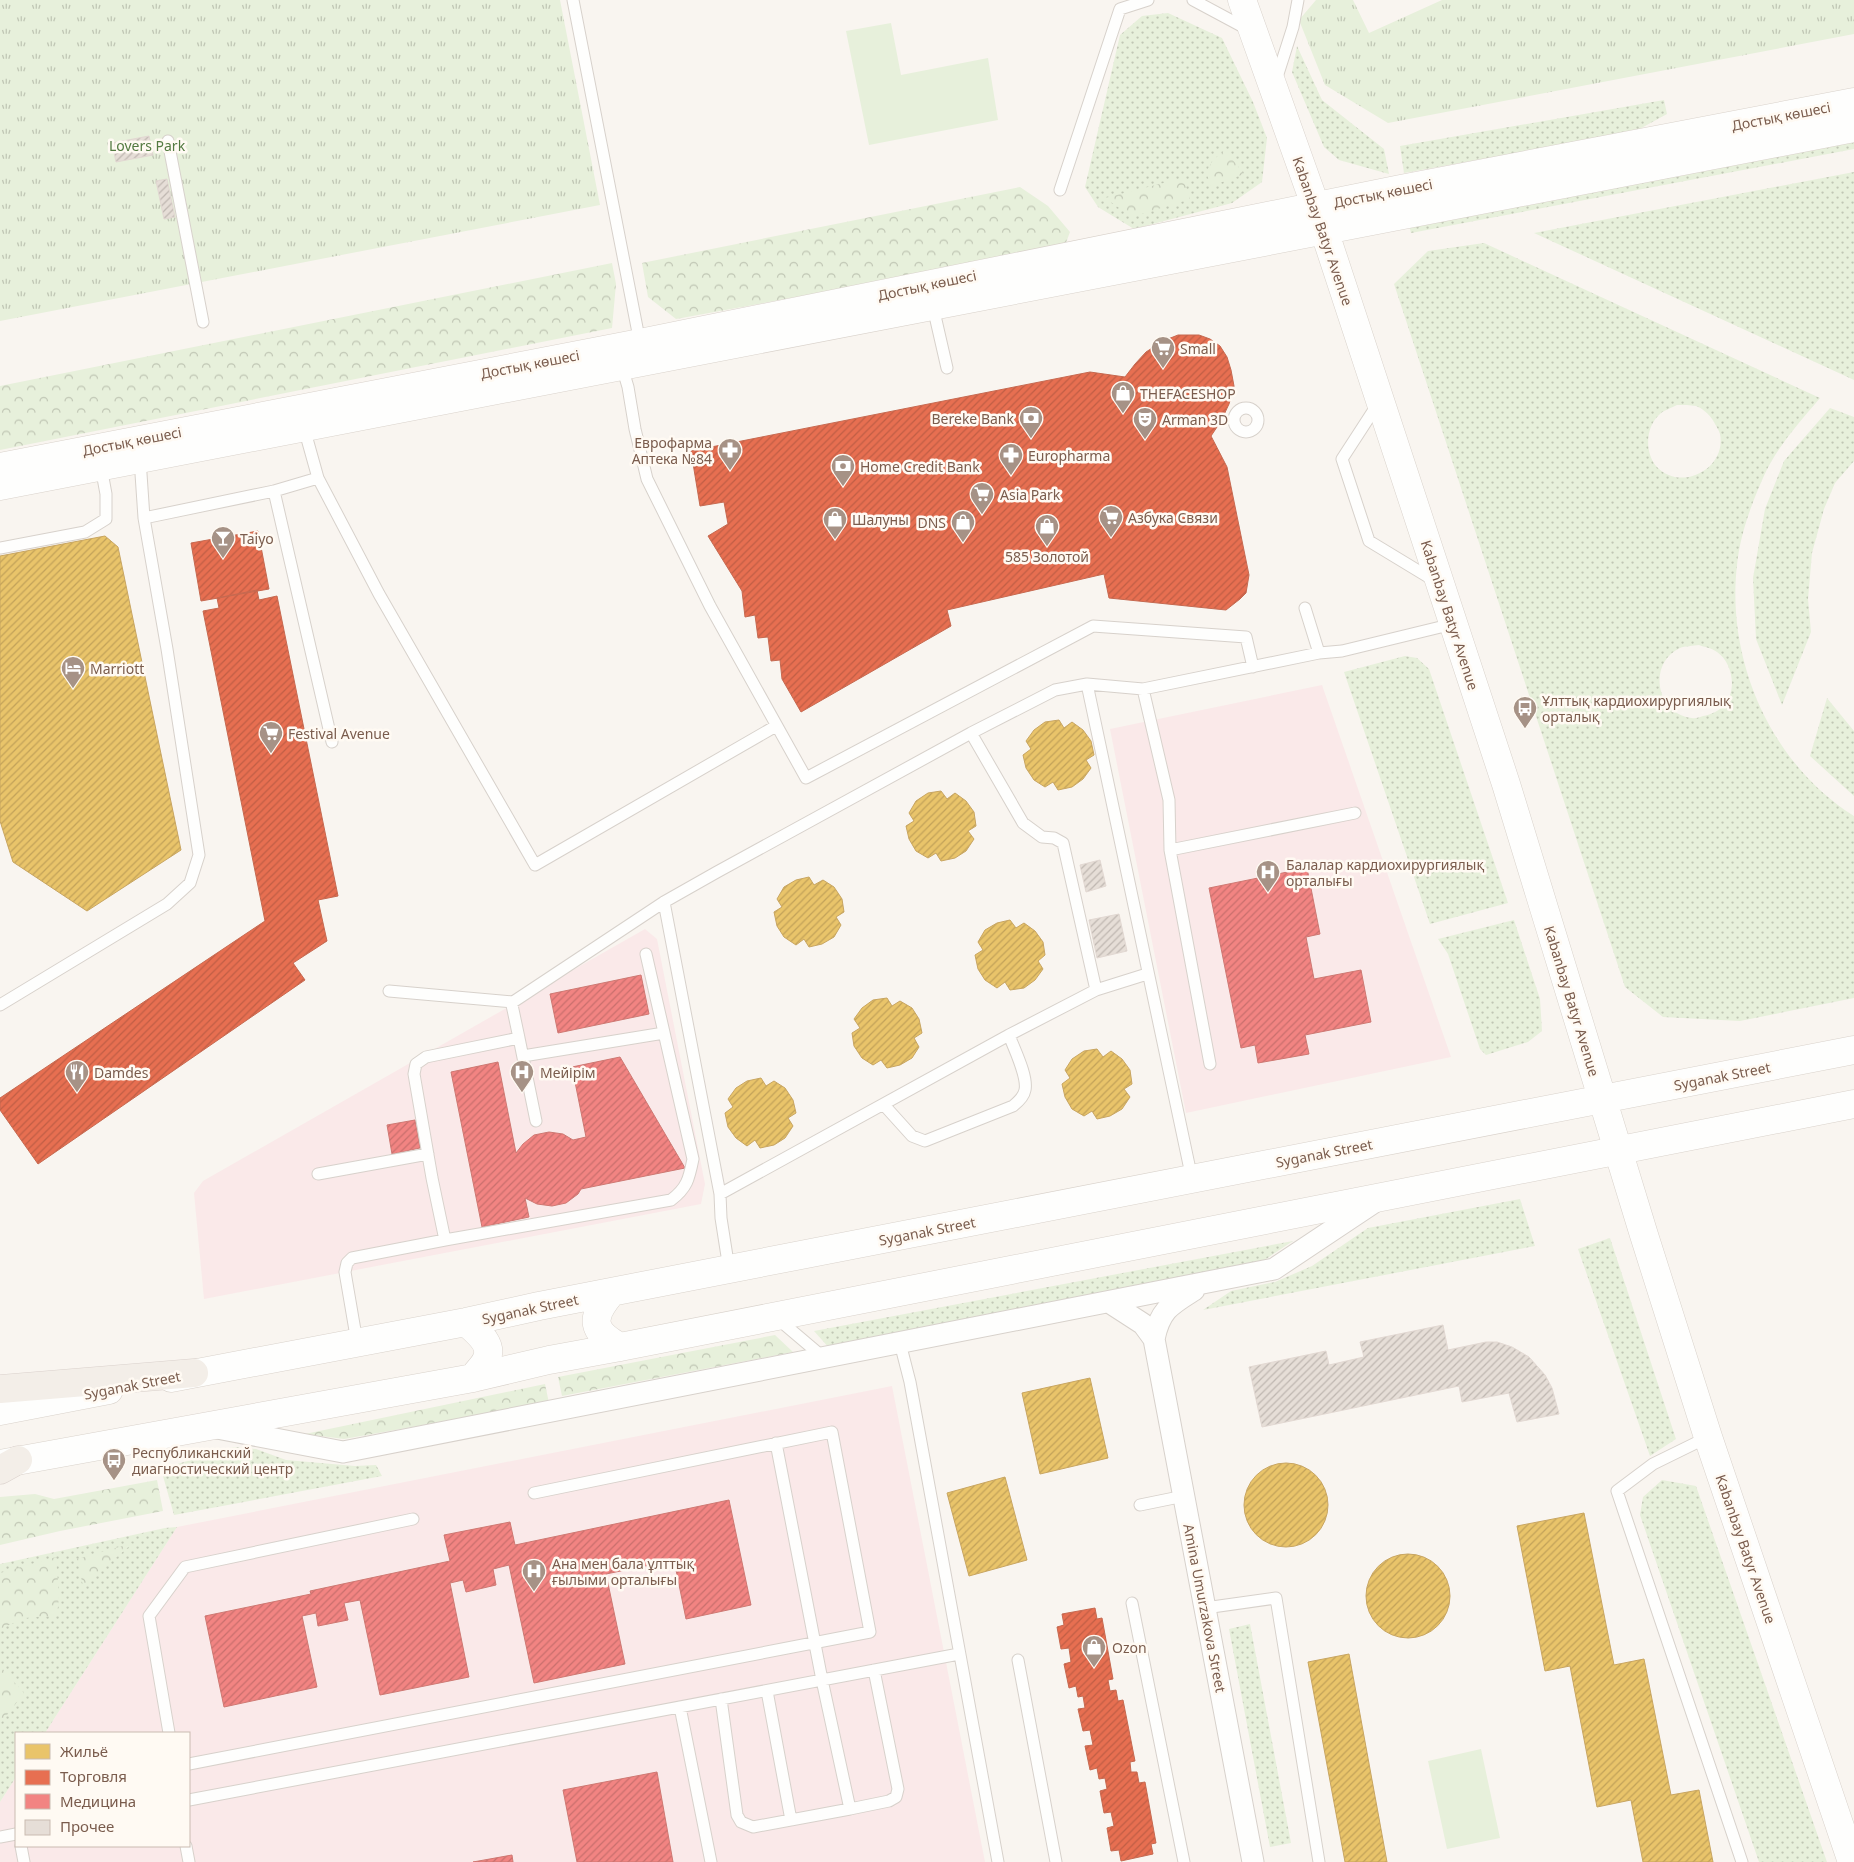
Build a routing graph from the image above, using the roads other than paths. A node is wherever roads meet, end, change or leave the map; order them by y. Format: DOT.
graph roads {
  1 [pos="573,0"];
  2 [pos="1148,0"];
  3 [pos="1193,0"];
  4 [pos="1242,0"];
  5 [pos="1298,0"];
  6 [pos="1254,33"];
  7 [pos="1274,89"];
  8 [pos="1854,102"];
  9 [pos="1854,128"];
  10 [pos="168,141"];
  11 [pos="1060,190"];
  12 [pos="1319,218"];
  13 [pos="934,306"];
  14 [pos="203,322"];
  15 [pos="640,343"];
  16 [pos="622,367"];
  17 [pos="947,368"];
  18 [pos="1380,401"];
  19 [pos="304,428"];
  20 [pos="138,450"];
  21 [pos="0,466"];
  22 [pos="101,467"];
  23 [pos="318,478"];
  24 [pos="0,486"];
  25 [pos="274,491"];
  26 [pos="144,518"];
  27 [pos="0,548"];
  28 [pos="1440,583"];
  29 [pos="1305,608"];
  30 [pos="1453,624"];
  31 [pos="1319,653"];
  32 [pos="1253,667"];
  33 [pos="1087,684"];
  34 [pos="1143,689"];
  35 [pos="776,726"];
  36 [pos="971,733"];
  37 [pos="332,742"];
  38 [pos="1355,813"];
  39 [pos="1170,850"];
  40 [pos="664,902"];
  41 [pos="646,954"];
  42 [pos="1147,974"];
  43 [pos="1096,990"];
  44 [pos="389,991"];
  45 [pos="513,1002"];
  46 [pos="0,1005"];
  47 [pos="664,1033"];
  48 [pos="1009,1036"];
  49 [pos="519,1038"];
  50 [pos="1854,1050"];
  51 [pos="523,1056"];
  52 [pos="1210,1064"];
  53 [pos="1602,1098"];
  54 [pos="1854,1104"];
  55 [pos="884,1105"];
  56 [pos="536,1121"];
  57 [pos="1618,1149"];
  58 [pos="428,1154"];
  59 [pos="318,1174"];
  60 [pos="1192,1179"];
  61 [pos="720,1194"];
  62 [pos="1384,1196"];
  63 [pos="1644,1235"];
  64 [pos="445,1240"];
  65 [pos="729,1269"];
  66 [pos="1205,1283"];
  67 [pos="611,1293"];
  68 [pos="1109,1302"];
  69 [pos="775,1316"];
  70 [pos="466,1322"];
  71 [pos="357,1342"];
  72 [pos="900,1343"];
  73 [pos="1155,1346"];
  74 [pos="620,1347"];
  75 [pos="824,1358"];
  76 [pos="194,1373"];
  77 [pos="473,1378"];
  78 [pos="0,1388"];
  79 [pos="0,1411"];
  80 [pos="209,1426"];
  81 [pos="1708,1437"];
  82 [pos="776,1443"];
  83 [pos="6,1465"];
  84 [pos="534,1493"];
  85 [pos="1184,1496"];
  86 [pos="1140,1505"];
  87 [pos="413,1519"];
  88 [pos="1132,1603"];
  89 [pos="1205,1608"];
  90 [pos="814,1643"];
  91 [pos="959,1654"];
  92 [pos="1018,1660"];
  93 [pos="874,1670"];
  94 [pos="822,1680"];
  95 [pos="767,1690"];
  96 [pos="721,1699"];
  97 [pos="680,1707"];
  98 [pos="169,1732"];
  99 [pos="190,1764"];
  100 [pos="190,1800"];
  101 [pos="850,1809"];
  102 [pos="791,1820"];
  103 [pos="1854,1823"];
  104 [pos="15,1834"];
  105 [pos="0,1837"];
  106 [pos="21,1847"];
  107 [pos="186,1847"];
  108 [pos="24,1862"];
  109 [pos="186,1862"];
  110 [pos="711,1862"];
  111 [pos="998,1862"];
  112 [pos="1056,1862"];
  113 [pos="1184,1862"];
  114 [pos="1253,1862"];
  115 [pos="1319,1862"];
  116 [pos="1742,1862"];
  117 [pos="1852,1862"];
  1 -- 15 [label="lane"];
  2 -- 11 [label="lane"];
  3 -- 6 [label="lane"];
  4 -- 6 [label="main road, Kabanbay Batyr Avenue"];
  5 -- 7 [label="lane"];
  6 -- 7 [label="main road, Kabanbay Batyr Avenue"];
  7 -- 12 [label="main road, Kabanbay Batyr Avenue"];
  8 -- 12 [label="main road, Достық көшесі"];
  9 -- 12 [label="main road, Достық көшесі"];
  10 -- 14 [label="lane"];
  12 -- 13 [label="main road, Достық көшесі"];
  12 -- 15 [label="main road, Достық көшесі"];
  12 -- 18 [label="main road, Kabanbay Batyr Avenue"];
  13 -- 16 [label="main road, Достық көшесі"];
  13 -- 17 [label="lane"];
  15 -- 20 [label="main road, Достық көшесі"];
  16 -- 19 [label="main road, Достық көшесі"];
  16 -- 35 [label="lane"];
  18 -- 28 [label="main road, Kabanbay Batyr Avenue"];
  18 -- 28 [label="lane"];
  19 -- 20 [label="main road, Достық көшесі"];
  19 -- 23 [label="lane"];
  20 -- 21 [label="main road, Достық көшесі"];
  20 -- 22 [label="main road, Достық көшесі"];
  20 -- 26 [label="lane"];
  22 -- 24 [label="main road, Достық көшесі"];
  22 -- 27 [label="lane"];
  23 -- 25 [label="lane"];
  23 -- 35 [label="lane"];
  25 -- 26 [label="lane"];
  25 -- 37 [label="lane"];
  26 -- 46 [label="lane"];
  28 -- 30 [label="main road, Kabanbay Batyr Avenue"];
  29 -- 31 [label="lane"];
  30 -- 31 [label="lane"];
  30 -- 53 [label="main road, Kabanbay Batyr Avenue"];
  31 -- 32 [label="lane"];
  32 -- 34 [label="lane"];
  32 -- 35 [label="lane"];
  33 -- 34 [label="lane"];
  33 -- 36 [label="lane"];
  33 -- 42 [label="lane"];
  34 -- 39 [label="lane"];
  36 -- 40 [label="lane"];
  36 -- 43 [label="lane"];
  38 -- 39 [label="lane"];
  39 -- 52 [label="lane"];
  40 -- 45 [label="lane"];
  40 -- 61 [label="lane"];
  41 -- 47 [label="lane"];
  42 -- 43 [label="lane"];
  42 -- 60 [label="lane"];
  43 -- 48 [label="lane"];
  44 -- 45 [label="lane"];
  45 -- 49 [label="lane"];
  47 -- 51 [label="lane"];
  47 -- 64 [label="lane"];
  48 -- 55 [label="lane"];
  48 -- 55 [label="lane"];
  49 -- 51 [label="lane"];
  49 -- 58 [label="lane"];
  50 -- 53 [label="main road, Syganak Street"];
  51 -- 56 [label="lane"];
  53 -- 57 [label="main road, Kabanbay Batyr Avenue"];
  53 -- 60 [label="main road, Syganak Street"];
  54 -- 57 [label="main road"];
  55 -- 61 [label="lane"];
  57 -- 62 [label="main road"];
  57 -- 63 [label="main road, Kabanbay Batyr Avenue"];
  58 -- 59 [label="lane"];
  58 -- 64 [label="lane"];
  60 -- 65 [label="main road, Syganak Street"];
  61 -- 65 [label="lane"];
  62 -- 66 [label="street"];
  62 -- 69 [label="main road"];
  63 -- 81 [label="main road, Kabanbay Batyr Avenue"];
  63 -- 103 [label="main road, Kabanbay Batyr Avenue"];
  64 -- 71 [label="lane"];
  65 -- 67 [label="main road, Syganak Street"];
  66 -- 68 [label="street"];
  66 -- 73 [label="street, Amina Umurzakova Street"];
  67 -- 70 [label="main road, Syganak Street"];
  67 -- 74 [label="main road"];
  68 -- 72 [label="street"];
  68 -- 73 [label="street"];
  69 -- 74 [label="main road"];
  69 -- 75 [label="lane"];
  70 -- 71 [label="main road, Syganak Street"];
  70 -- 77 [label="main road"];
  71 -- 76 [label="main road, Syganak Street"];
  72 -- 75 [label="street"];
  72 -- 91 [label="lane"];
  73 -- 85 [label="street, Amina Umurzakova Street"];
  74 -- 77 [label="main road"];
  75 -- 80 [label="street"];
  76 -- 78 [label="main road"];
  76 -- 79 [label="main road, Syganak Street"];
  77 -- 80 [label="main road"];
  80 -- 83 [label="main road"];
  81 -- 116 [label="lane"];
  81 -- 117 [label="main road, Kabanbay Batyr Avenue"];
  82 -- 84 [label="lane"];
  82 -- 90 [label="lane"];
  82 -- 90 [label="lane"];
  85 -- 86 [label="lane"];
  85 -- 89 [label="street, Amina Umurzakova Street"];
  87 -- 98 [label="lane"];
  88 -- 113 [label="lane"];
  89 -- 114 [label="street, Amina Umurzakova Street"];
  89 -- 115 [label="lane"];
  90 -- 94 [label="lane"];
  90 -- 99 [label="lane"];
  91 -- 93 [label="lane"];
  91 -- 111 [label="lane"];
  92 -- 112 [label="lane"];
  93 -- 94 [label="lane"];
  93 -- 101 [label="lane"];
  94 -- 95 [label="lane"];
  94 -- 101 [label="lane"];
  95 -- 96 [label="lane"];
  95 -- 102 [label="lane"];
  96 -- 97 [label="lane"];
  96 -- 102 [label="lane"];
  97 -- 100 [label="lane"];
  97 -- 110 [label="lane"];
  101 -- 102 [label="lane"];
  104 -- 105 [label="lane"];
  106 -- 108 [label="lane"];
  107 -- 109 [label="lane"];
}
